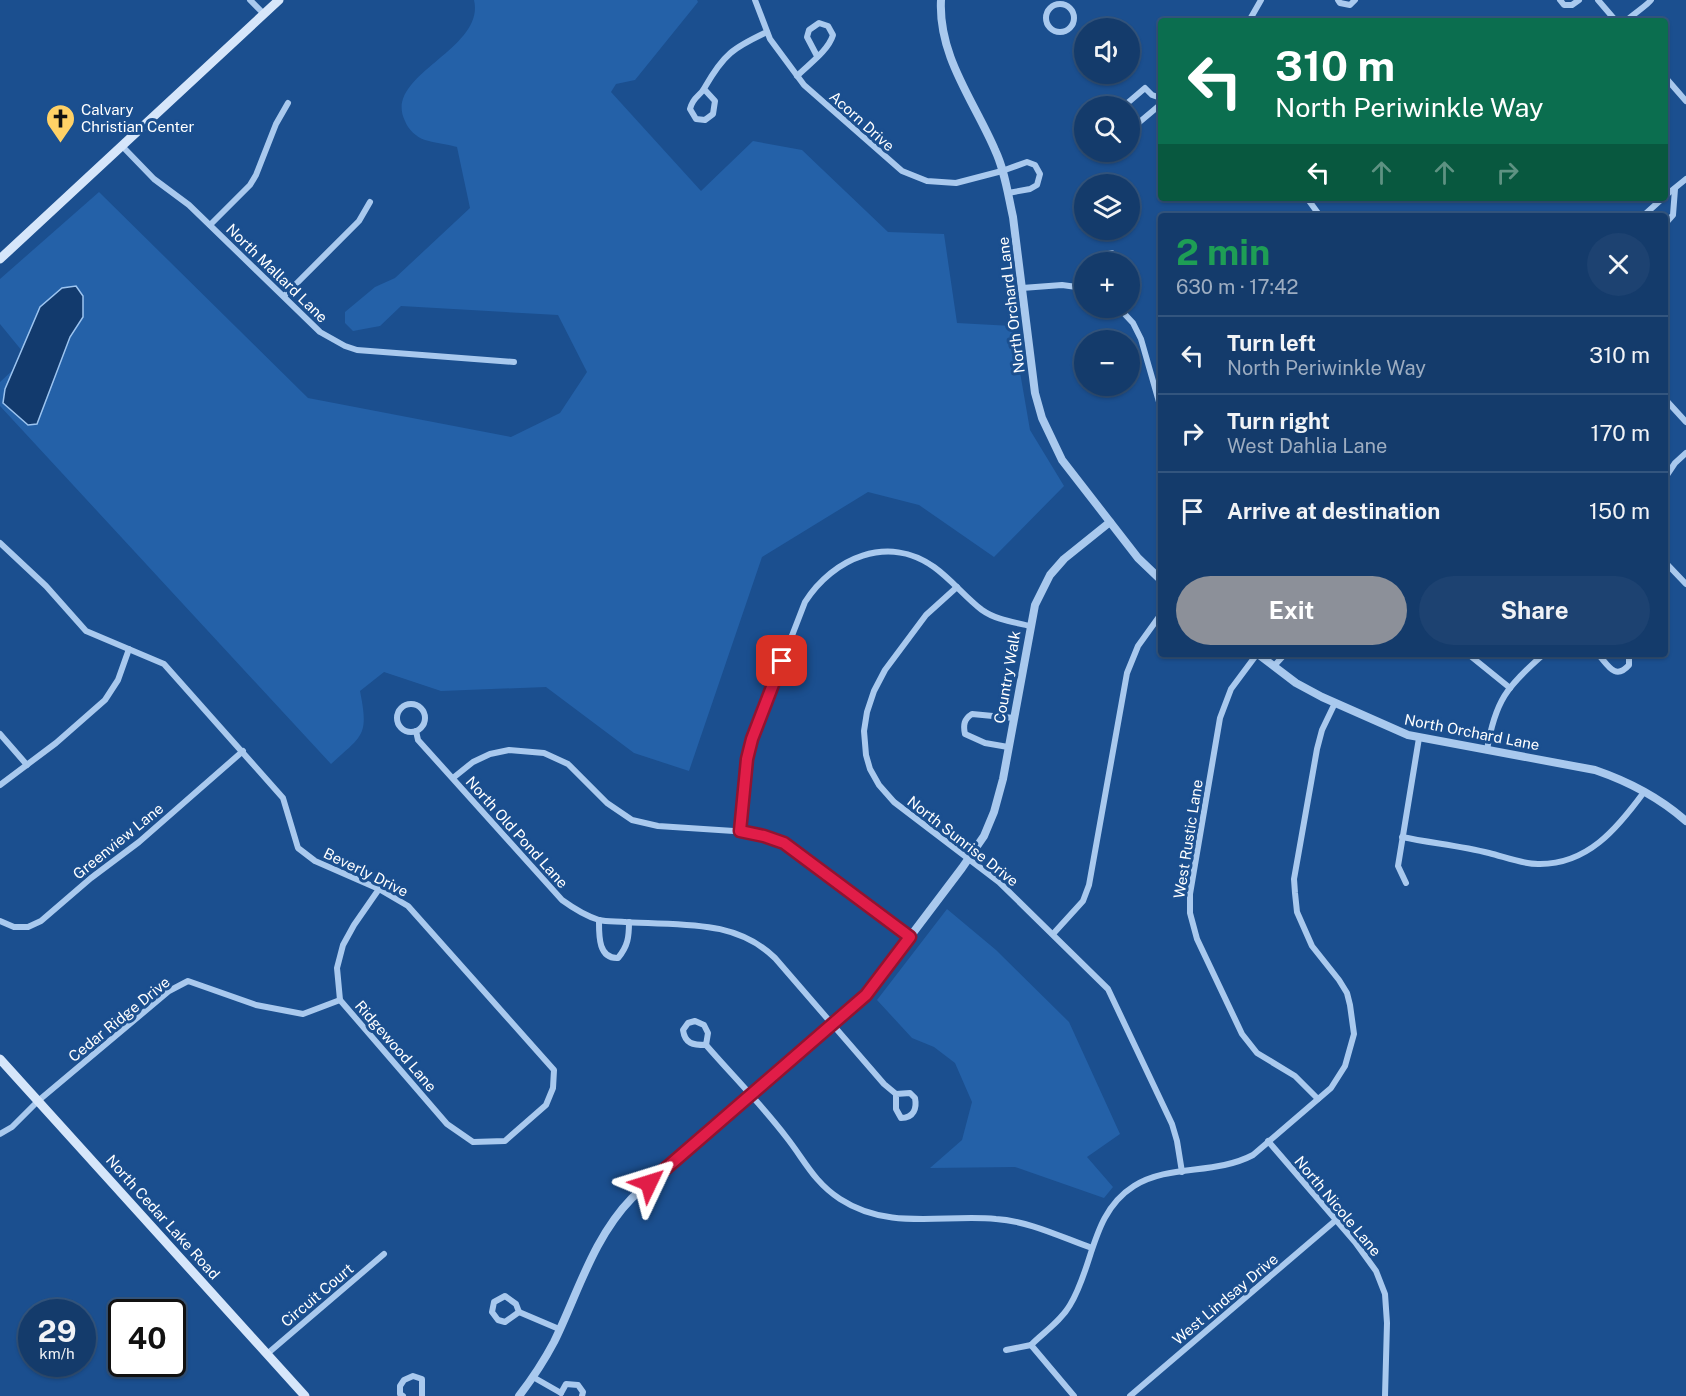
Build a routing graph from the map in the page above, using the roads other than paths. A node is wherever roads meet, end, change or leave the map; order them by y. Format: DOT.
graph roads {
  1 [pos="250,0"];
  2 [pos="279,0"];
  3 [pos="755,0"];
  4 [pos="941,0"];
  5 [pos="1261,0"];
  6 [pos="1338,0"];
  7 [pos="1355,0"];
  8 [pos="1560,0"];
  9 [pos="1579,0"];
  10 [pos="1598,0"];
  11 [pos="1635,0"];
  12 [pos="1651,0"];
  13 [pos="1063,2"];
  14 [pos="1638,9"];
  15 [pos="264,14"];
  16 [pos="1251,18"];
  17 [pos="1613,18"];
  18 [pos="1629,18"];
  19 [pos="767,32"];
  20 [pos="817,56"];
  21 [pos="797,76"];
  22 [pos="1668,80"];
  23 [pos="704,89"];
  24 [pos="1136,96"];
  25 [pos="1158,97"];
  26 [pos="1686,101"];
  27 [pos="288,103"];
  28 [pos="1158,107"];
  29 [pos="1140,122"];
  30 [pos="122,146"];
  31 [pos="1002,171"];
  32 [pos="1686,179"];
  33 [pos="1675,189"];
  34 [pos="1008,193"];
  35 [pos="1668,194"];
  36 [pos="1659,201"];
  37 [pos="370,202"];
  38 [pos="1646,213"];
  39 [pos="1668,221"];
  40 [pos="210,225"];
  41 [pos="0,259"];
  42 [pos="1074,287"];
  43 [pos="1022,288"];
  44 [pos="284,296"];
  45 [pos="1128,318"];
  46 [pos="514,362"];
  47 [pos="1158,398"];
  48 [pos="1668,402"];
  49 [pos="1686,422"];
  50 [pos="1686,453"];
  51 [pos="1668,474"];
  52 [pos="1110,522"];
  53 [pos="2,544"];
  54 [pos="1668,565"];
  55 [pos="1158,577"];
  56 [pos="1686,584"];
  57 [pos="957,587"];
  58 [pos="1158,619"];
  59 [pos="1030,626"];
  60 [pos="129,649"];
  61 [pos="1256,657"];
  62 [pos="1262,657"];
  63 [pos="1282,657"];
  64 [pos="1472,657"];
  65 [pos="1541,657"];
  66 [pos="1601,657"];
  67 [pos="1628,657"];
  68 [pos="1274,666"];
  69 [pos="1510,688"];
  70 [pos="1335,704"];
  71 [pos="1014,718"];
  72 [pos="416,731"];
  73 [pos="0,734"];
  74 [pos="1419,738"];
  75 [pos="1008,747"];
  76 [pos="1487,750"];
  77 [pos="243,751"];
  78 [pos="27,765"];
  79 [pos="453,778"];
  80 [pos="0,785"];
  81 [pos="1644,792"];
  82 [pos="1686,821"];
  83 [pos="740,831"];
  84 [pos="1402,837"];
  85 [pos="969,859"];
  86 [pos="1406,883"];
  87 [pos="379,889"];
  88 [pos="599,920"];
  89 [pos="0,921"];
  90 [pos="629,922"];
  91 [pos="1053,934"];
  92 [pos="910,937"];
  93 [pos="340,1000"];
  94 [pos="833,1025"];
  95 [pos="706,1045"];
  96 [pos="0,1059"];
  97 [pos="896,1094"];
  98 [pos="750,1096"];
  99 [pos="1318,1099"];
  100 [pos="38,1101"];
  101 [pos="0,1134"];
  102 [pos="505,1141"];
  103 [pos="1268,1141"];
  104 [pos="1182,1172"];
  105 [pos="1335,1220"];
  106 [pos="1092,1248"];
  107 [pos="384,1254"];
  108 [pos="519,1312"];
  109 [pos="559,1329"];
  110 [pos="1031,1344"];
  111 [pos="1006,1350"];
  112 [pos="267,1354"];
  113 [pos="533,1377"];
  114 [pos="561,1395"];
  115 [pos="305,1396"];
  116 [pos="403,1396"];
  117 [pos="423,1396"];
  118 [pos="519,1396"];
  119 [pos="582,1396"];
  120 [pos="1074,1396"];
  121 [pos="1130,1396"];
  122 [pos="1385,1396"];
  1 -- 15 [label="street"];
  2 -- 15 [label="main road"];
  3 -- 19 [label="street, Acorn Drive"];
  4 -- 31 [label="street, North Orchard Lane"];
  5 -- 16 [label="street"];
  6 -- 7 [label="street"];
  8 -- 9 [label="street"];
  10 -- 17 [label="street"];
  11 -- 14 [label="street"];
  12 -- 14 [label="street"];
  13 -- 13 [label="street"];
  14 -- 18 [label="street"];
  15 -- 30 [label="main road"];
  19 -- 21 [label="street, Acorn Drive"];
  19 -- 23 [label="street"];
  20 -- 20 [label="street"];
  20 -- 21 [label="street"];
  21 -- 31 [label="street, Acorn Drive"];
  22 -- 26 [label="street"];
  23 -- 23 [label="street"];
  24 -- 25 [label="street"];
  27 -- 40 [label="street"];
  28 -- 29 [label="street"];
  30 -- 40 [label="street, North Mallard Lane"];
  30 -- 41 [label="main road"];
  31 -- 34 [label="street, North Orchard Lane"];
  31 -- 34 [label="street, Acorn Drive"];
  32 -- 33 [label="street"];
  33 -- 35 [label="street"];
  33 -- 39 [label="street"];
  34 -- 43 [label="street, North Orchard Lane"];
  36 -- 38 [label="street"];
  37 -- 44 [label="street"];
  40 -- 44 [label="street, North Mallard Lane"];
  42 -- 43 [label="street"];
  43 -- 52 [label="street, North Orchard Lane"];
  44 -- 46 [label="street, North Mallard Lane"];
  45 -- 47 [label="street"];
  48 -- 49 [label="street"];
  50 -- 51 [label="street"];
  52 -- 55 [label="street, North Orchard Lane"];
  52 -- 59 [label="street, Country Walk"];
  53 -- 60 [label="street, Beverly Drive"];
  54 -- 56 [label="street"];
  57 -- 59 [label="street"];
  57 -- 83 [label="street"];
  57 -- 85 [label="street, North Sunrise Drive"];
  58 -- 91 [label="street"];
  59 -- 71 [label="street, Country Walk"];
  60 -- 77 [label="street, Beverly Drive"];
  60 -- 78 [label="street"];
  61 -- 99 [label="street, West Rustic Lane"];
  62 -- 68 [label="street, North Orchard Lane"];
  63 -- 68 [label="street"];
  64 -- 69 [label="street"];
  65 -- 69 [label="street"];
  66 -- 67 [label="street"];
  68 -- 70 [label="street, North Orchard Lane"];
  69 -- 76 [label="street"];
  70 -- 74 [label="street, North Orchard Lane"];
  70 -- 99 [label="street"];
  71 -- 75 [label="street, Country Walk"];
  71 -- 75 [label="street"];
  72 -- 72 [label="street"];
  72 -- 79 [label="street, North Old Pond Lane"];
  73 -- 78 [label="street"];
  74 -- 76 [label="street, North Orchard Lane"];
  74 -- 84 [label="street"];
  75 -- 85 [label="street, Country Walk"];
  76 -- 81 [label="street, North Orchard Lane"];
  77 -- 87 [label="street, Beverly Drive"];
  77 -- 89 [label="street, Greenview Lane"];
  78 -- 80 [label="street"];
  79 -- 83 [label="street"];
  79 -- 88 [label="street, North Old Pond Lane"];
  81 -- 82 [label="street, North Orchard Lane"];
  81 -- 84 [label="street"];
  83 -- 92 [label="street"];
  84 -- 86 [label="street"];
  85 -- 91 [label="street, North Sunrise Drive"];
  85 -- 92 [label="street, Country Walk"];
  87 -- 93 [label="street, Ridgewood Lane"];
  87 -- 102 [label="street, Beverly Drive"];
  88 -- 90 [label="street, North Old Pond Lane"];
  88 -- 90 [label="street"];
  90 -- 94 [label="street, North Old Pond Lane"];
  91 -- 104 [label="street, North Sunrise Drive"];
  92 -- 94 [label="street, Country Walk"];
  93 -- 100 [label="street, Cedar Ridge Drive"];
  93 -- 102 [label="street, Ridgewood Lane"];
  94 -- 97 [label="street, North Old Pond Lane"];
  94 -- 98 [label="street, Country Walk"];
  95 -- 95 [label="street"];
  95 -- 98 [label="street"];
  96 -- 100 [label="main road, North Cedar Lake Road"];
  97 -- 97 [label="street"];
  98 -- 106 [label="street"];
  98 -- 109 [label="street, Country Walk"];
  99 -- 103 [label="street"];
  100 -- 101 [label="street, Cedar Ridge Drive"];
  100 -- 112 [label="main road, North Cedar Lake Road"];
  103 -- 104 [label="street"];
  103 -- 105 [label="street, North Nicole Lane"];
  104 -- 106 [label="street"];
  105 -- 121 [label="street, West Lindsay Drive"];
  105 -- 122 [label="street, North Nicole Lane"];
  106 -- 110 [label="street"];
  107 -- 112 [label="street, Circuit Court"];
  108 -- 108 [label="street"];
  108 -- 109 [label="street"];
  109 -- 113 [label="street, Country Walk"];
  110 -- 111 [label="street"];
  110 -- 120 [label="street"];
  112 -- 115 [label="main road, North Cedar Lake Road"];
  113 -- 114 [label="street"];
  113 -- 118 [label="street, Country Walk"];
  114 -- 119 [label="street"];
  116 -- 117 [label="street"];
}
